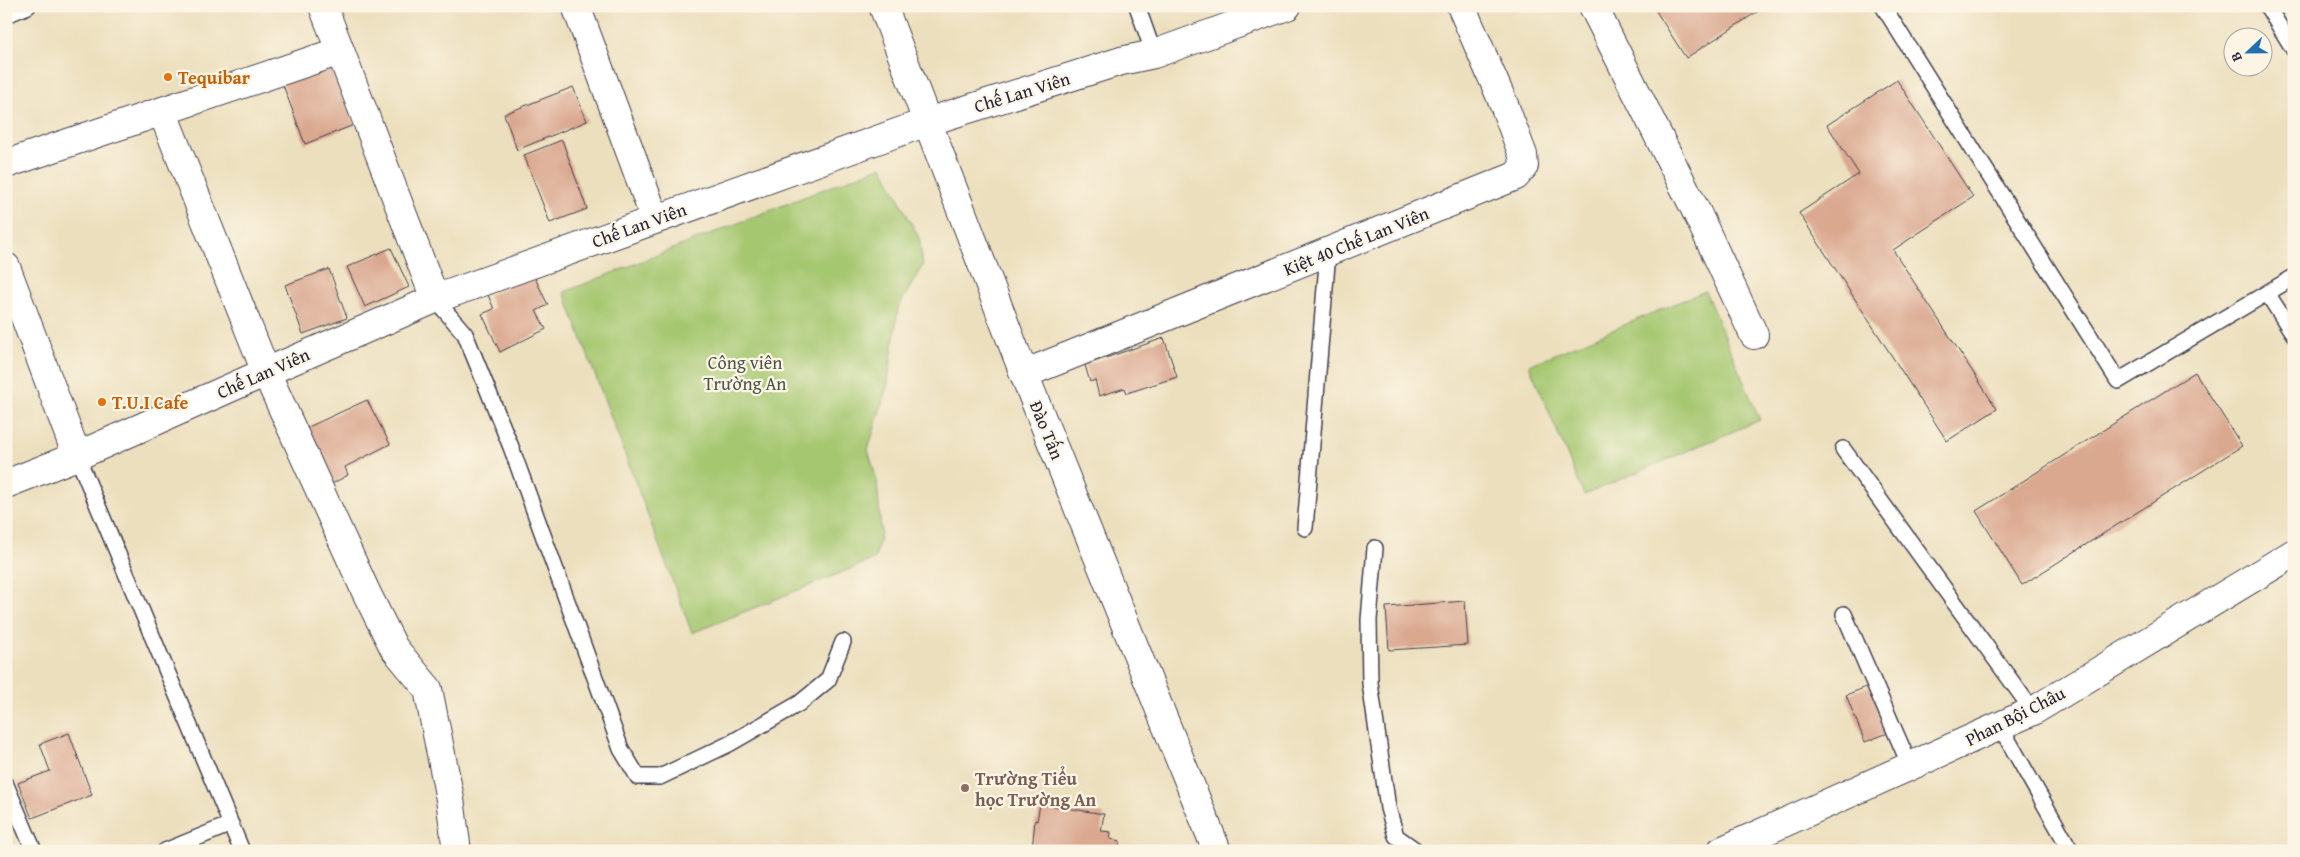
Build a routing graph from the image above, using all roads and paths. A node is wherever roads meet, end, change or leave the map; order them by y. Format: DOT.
graph roads {
  1 [pos="28,6"];
  2 [pos="323,6"];
  3 [pos="576,6"];
  4 [pos="883,6"];
  5 [pos="1137,6"];
  6 [pos="1287,6"];
  7 [pos="1461,6"];
  8 [pos="1593,6"];
  9 [pos="1883,6"];
  10 [pos="2266,6"];
  11 [pos="6,15"];
  12 [pos="2294,50"];
  13 [pos="340,51"];
  14 [pos="1154,54"];
  15 [pos="162,111"];
  16 [pos="927,122"];
  17 [pos="6,164"];
  18 [pos="655,219"];
  19 [pos="1328,252"];
  20 [pos="6,267"];
  21 [pos="2294,277"];
  22 [pos="2267,293"];
  23 [pos="435,299"];
  24 [pos="1754,335"];
  25 [pos="2294,335"];
  26 [pos="266,372"];
  27 [pos="1024,374"];
  28 [pos="1843,449"];
  29 [pos="78,456"];
  30 [pos="6,484"];
  31 [pos="1305,528"];
  32 [pos="1375,548"];
  33 [pos="2294,553"];
  34 [pos="1844,614"];
  35 [pos="842,642"];
  36 [pos="2033,711"];
  37 [pos="2000,726"];
  38 [pos="1910,766"];
  39 [pos="6,785"];
  40 [pos="231,824"];
  41 [pos="34,851"];
  42 [pos="166,851"];
  43 [pos="242,851"];
  44 [pos="457,851"];
  45 [pos="1217,851"];
  46 [pos="1417,851"];
  47 [pos="1721,851"];
  48 [pos="2071,851"];
  1 -- 11 [label="lane"];
  2 -- 13 [label="street"];
  3 -- 18 [label="street"];
  4 -- 16 [label="street, Đào Tấn"];
  5 -- 14 [label="lane"];
  6 -- 14 [label="street, Chế Lan Viên"];
  7 -- 19 [label="street, Kiệt 40 Chế Lan Viên"];
  8 -- 24 [label="street"];
  9 -- 22 [label="lane"];
  10 -- 12 [label="lane"];
  13 -- 15 [label="street"];
  13 -- 23 [label="street"];
  14 -- 16 [label="street, Chế Lan Viên"];
  15 -- 17 [label="street"];
  15 -- 26 [label="street"];
  16 -- 18 [label="street, Chế Lan Viên"];
  16 -- 27 [label="street, Đào Tấn"];
  18 -- 23 [label="street, Chế Lan Viên"];
  19 -- 27 [label="street, Kiệt 40 Chế Lan Viên"];
  19 -- 31 [label="lane"];
  20 -- 29 [label="street"];
  21 -- 22 [label="lane"];
  22 -- 25 [label="lane"];
  23 -- 26 [label="street, Chế Lan Viên"];
  23 -- 35 [label="lane"];
  26 -- 29 [label="street, Chế Lan Viên"];
  26 -- 44 [label="street"];
  27 -- 45 [label="street, Đào Tấn"];
  28 -- 36 [label="lane"];
  29 -- 30 [label="street, Chế Lan Viên"];
  29 -- 40 [label="lane"];
  32 -- 46 [label="lane"];
  33 -- 36 [label="street, Phan Bội Châu"];
  34 -- 38 [label="lane"];
  36 -- 37 [label="street, Phan Bội Châu"];
  37 -- 38 [label="street, Phan Bội Châu"];
  37 -- 48 [label="lane"];
  38 -- 47 [label="street, Phan Bội Châu"];
  39 -- 41 [label="lane"];
  40 -- 42 [label="lane"];
  40 -- 43 [label="lane"];
}
